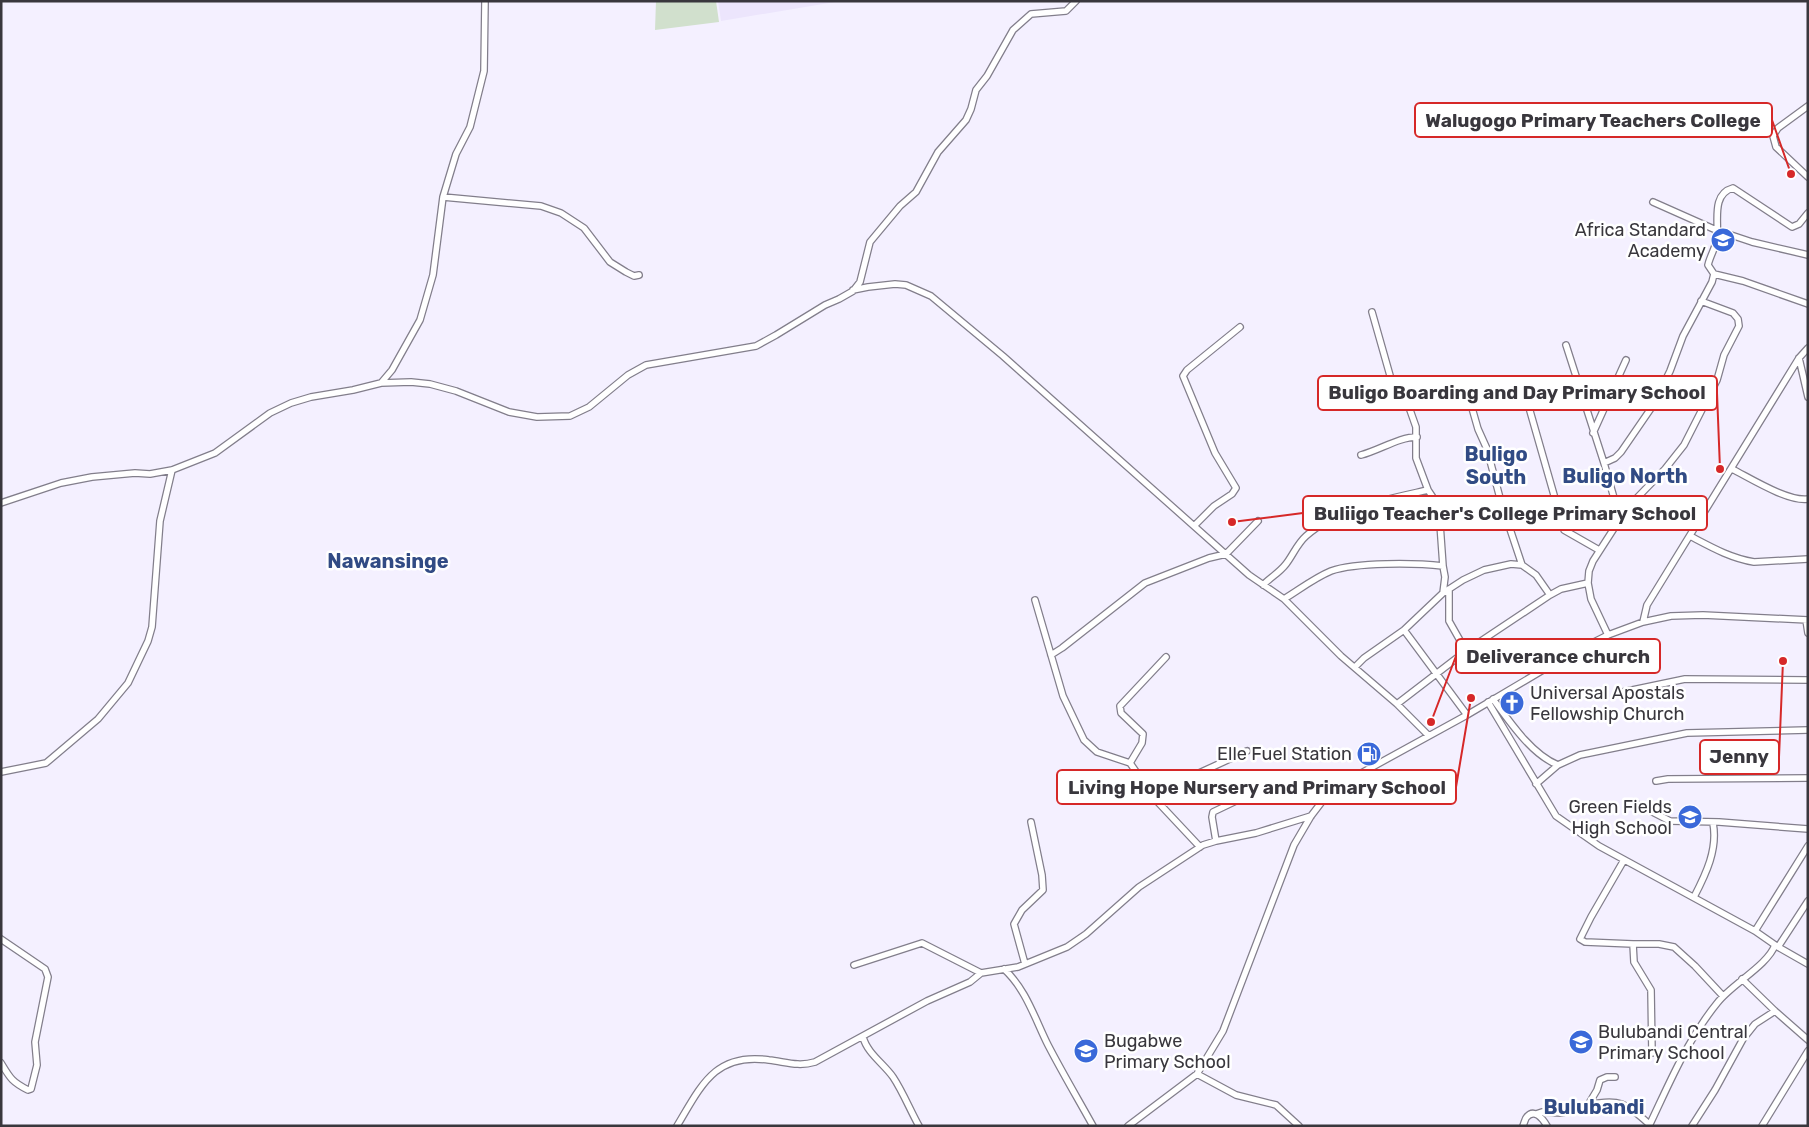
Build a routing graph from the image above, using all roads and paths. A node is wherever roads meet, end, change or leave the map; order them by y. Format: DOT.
graph roads {
  1 [pos="485,1"];
  2 [pos="1076,1"];
  3 [pos="1808,106"];
  4 [pos="1808,177"];
  5 [pos="443,197"];
  6 [pos="1652,202"];
  7 [pos="1808,213"];
  8 [pos="1716,230"];
  9 [pos="1808,255"];
  10 [pos="1714,274"];
  11 [pos="639,275"];
  12 [pos="852,291"];
  13 [pos="1701,301"];
  14 [pos="1808,304"];
  15 [pos="1372,312"];
  16 [pos="1240,327"];
  17 [pos="1566,346"];
  18 [pos="1808,348"];
  19 [pos="1800,358"];
  20 [pos="1626,360"];
  21 [pos="1391,379"];
  22 [pos="381,383"];
  23 [pos="1522,383"];
  24 [pos="1346,389"];
  25 [pos="1468,394"];
  26 [pos="1808,397"];
  27 [pos="1593,433"];
  28 [pos="1416,437"];
  29 [pos="1361,455"];
  30 [pos="1604,463"];
  31 [pos="1732,469"];
  32 [pos="172,470"];
  33 [pos="1428,490"];
  34 [pos="1808,499"];
  35 [pos="1,503"];
  36 [pos="1620,519"];
  37 [pos="1258,521"];
  38 [pos="1194,526"];
  39 [pos="1690,536"];
  40 [pos="1599,550"];
  41 [pos="1226,554"];
  42 [pos="1808,558"];
  43 [pos="1522,565"];
  44 [pos="1444,566"];
  45 [pos="1588,583"];
  46 [pos="1264,585"];
  47 [pos="1449,589"];
  48 [pos="1443,593"];
  49 [pos="1550,595"];
  50 [pos="1284,599"];
  51 [pos="1035,600"];
  52 [pos="1807,620"];
  53 [pos="1643,622"];
  54 [pos="1404,630"];
  55 [pos="1808,633"];
  56 [pos="1608,635"];
  57 [pos="1466,651"];
  58 [pos="1051,655"];
  59 [pos="1166,657"];
  60 [pos="1355,667"];
  61 [pos="1435,673"];
  62 [pos="1808,680"];
  63 [pos="1618,693"];
  64 [pos="1490,701"];
  65 [pos="1397,704"];
  66 [pos="1467,715"];
  67 [pos="1808,730"];
  68 [pos="1428,735"];
  69 [pos="1247,751"];
  70 [pos="1130,763"];
  71 [pos="1558,764"];
  72 [pos="1,772"];
  73 [pos="1808,778"];
  74 [pos="1656,781"];
  75 [pos="1536,784"];
  76 [pos="1236,801"];
  77 [pos="1635,803"];
  78 [pos="1160,804"];
  79 [pos="1311,816"];
  80 [pos="1031,822"];
  81 [pos="1713,823"];
  82 [pos="1808,829"];
  83 [pos="1216,841"];
  84 [pos="1808,846"];
  85 [pos="1200,848"];
  86 [pos="1624,860"];
  87 [pos="1694,897"];
  88 [pos="1808,901"];
  89 [pos="1755,931"];
  90 [pos="1,939"];
  91 [pos="1633,944"];
  92 [pos="1777,946"];
  93 [pos="1025,964"];
  94 [pos="1808,964"];
  95 [pos="854,965"];
  96 [pos="1004,969"];
  97 [pos="981,974"];
  98 [pos="1742,979"];
  99 [pos="1724,996"];
  100 [pos="1775,1011"];
  101 [pos="863,1037"];
  102 [pos="1808,1040"];
  103 [pos="1808,1051"];
  104 [pos="1652,1053"];
  105 [pos="1,1063"];
  106 [pos="1197,1074"];
  107 [pos="1615,1077"];
  108 [pos="1588,1105"];
  109 [pos="1536,1114"];
  110 [pos="1649,1125"];
  111 [pos="677,1126"];
  112 [pos="919,1126"];
  113 [pos="1093,1126"];
  114 [pos="1128,1126"];
  115 [pos="1299,1126"];
  116 [pos="1523,1126"];
  117 [pos="1547,1126"];
  118 [pos="1692,1126"];
  119 [pos="1762,1126"];
  1 -- 5 [label="street"];
  2 -- 12 [label="street"];
  3 -- 4 [label="street"];
  5 -- 11 [label="street"];
  5 -- 22 [label="street"];
  6 -- 8 [label="street"];
  7 -- 8 [label="street"];
  8 -- 9 [label="street"];
  8 -- 10 [label="street"];
  10 -- 13 [label="street"];
  10 -- 14 [label="street"];
  12 -- 22 [label="street"];
  12 -- 38 [label="street"];
  13 -- 30 [label="street"];
  13 -- 36 [label="street"];
  15 -- 21 [label="street"];
  16 -- 38 [label="street"];
  17 -- 27 [label="street"];
  18 -- 19 [label="street"];
  19 -- 26 [label="street"];
  19 -- 31 [label="street"];
  20 -- 27 [label="street"];
  21 -- 24 [label="street"];
  21 -- 28 [label="street"];
  22 -- 32 [label="street"];
  23 -- 40 [label="street"];
  25 -- 43 [label="street"];
  27 -- 30 [label="street"];
  28 -- 29 [label="street"];
  28 -- 33 [label="street"];
  30 -- 36 [label="street"];
  31 -- 34 [label="street"];
  31 -- 39 [label="street"];
  32 -- 35 [label="street"];
  32 -- 72 [label="street"];
  33 -- 44 [label="street"];
  33 -- 46 [label="street"];
  36 -- 40 [label="street"];
  37 -- 41 [label="street"];
  38 -- 41 [label="street"];
  39 -- 42 [label="street"];
  39 -- 53 [label="street"];
  40 -- 45 [label="street"];
  41 -- 46 [label="street"];
  41 -- 58 [label="street"];
  43 -- 47 [label="street"];
  43 -- 49 [label="street"];
  44 -- 48 [label="street"];
  44 -- 50 [label="street"];
  45 -- 49 [label="street"];
  45 -- 56 [label="street"];
  46 -- 50 [label="street"];
  47 -- 48 [label="street"];
  47 -- 57 [label="street"];
  48 -- 54 [label="street"];
  49 -- 57 [label="street"];
  50 -- 60 [label="street"];
  51 -- 58 [label="street"];
  52 -- 53 [label="street"];
  52 -- 55 [label="street"];
  53 -- 56 [label="street"];
  54 -- 60 [label="street"];
  54 -- 61 [label="street"];
  56 -- 64 [label="street"];
  57 -- 61 [label="street"];
  58 -- 70 [label="street"];
  59 -- 70 [label="street"];
  60 -- 65 [label="street"];
  61 -- 65 [label="street"];
  61 -- 66 [label="street"];
  62 -- 63 [label="street"];
  64 -- 66 [label="street"];
  64 -- 71 [label="street"];
  64 -- 75 [label="street"];
  65 -- 68 [label="street"];
  66 -- 68 [label="street"];
  67 -- 71 [label="street"];
  68 -- 79 [label="street"];
  69 -- 78 [label="street"];
  70 -- 78 [label="street"];
  71 -- 75 [label="street"];
  73 -- 74 [label="street"];
  75 -- 86 [label="street"];
  76 -- 83 [label="street"];
  77 -- 81 [label="street"];
  78 -- 85 [label="street"];
  79 -- 83 [label="street"];
  79 -- 106 [label="street"];
  80 -- 93 [label="street"];
  81 -- 82 [label="street"];
  81 -- 87 [label="street"];
  83 -- 85 [label="street"];
  84 -- 89 [label="street"];
  85 -- 93 [label="street"];
  86 -- 87 [label="street"];
  86 -- 91 [label="street"];
  87 -- 89 [label="street"];
  88 -- 92 [label="street"];
  89 -- 92 [label="street"];
  90 -- 105 [label="street"];
  91 -- 99 [label="street"];
  91 -- 104 [label="street"];
  92 -- 94 [label="street"];
  92 -- 98 [label="street"];
  93 -- 96 [label="street"];
  95 -- 97 [label="street"];
  96 -- 97 [label="street"];
  96 -- 113 [label="street"];
  97 -- 101 [label="street"];
  98 -- 99 [label="street"];
  98 -- 100 [label="street"];
  99 -- 110 [label="street"];
  100 -- 102 [label="street"];
  100 -- 118 [label="street"];
  101 -- 111 [label="street"];
  101 -- 112 [label="street"];
  103 -- 119 [label="street"];
  106 -- 114 [label="street"];
  106 -- 115 [label="street"];
  107 -- 108 [label="street"];
  108 -- 109 [label="street"];
  108 -- 110 [label="street"];
  109 -- 116 [label="street"];
  109 -- 117 [label="street"];
}
